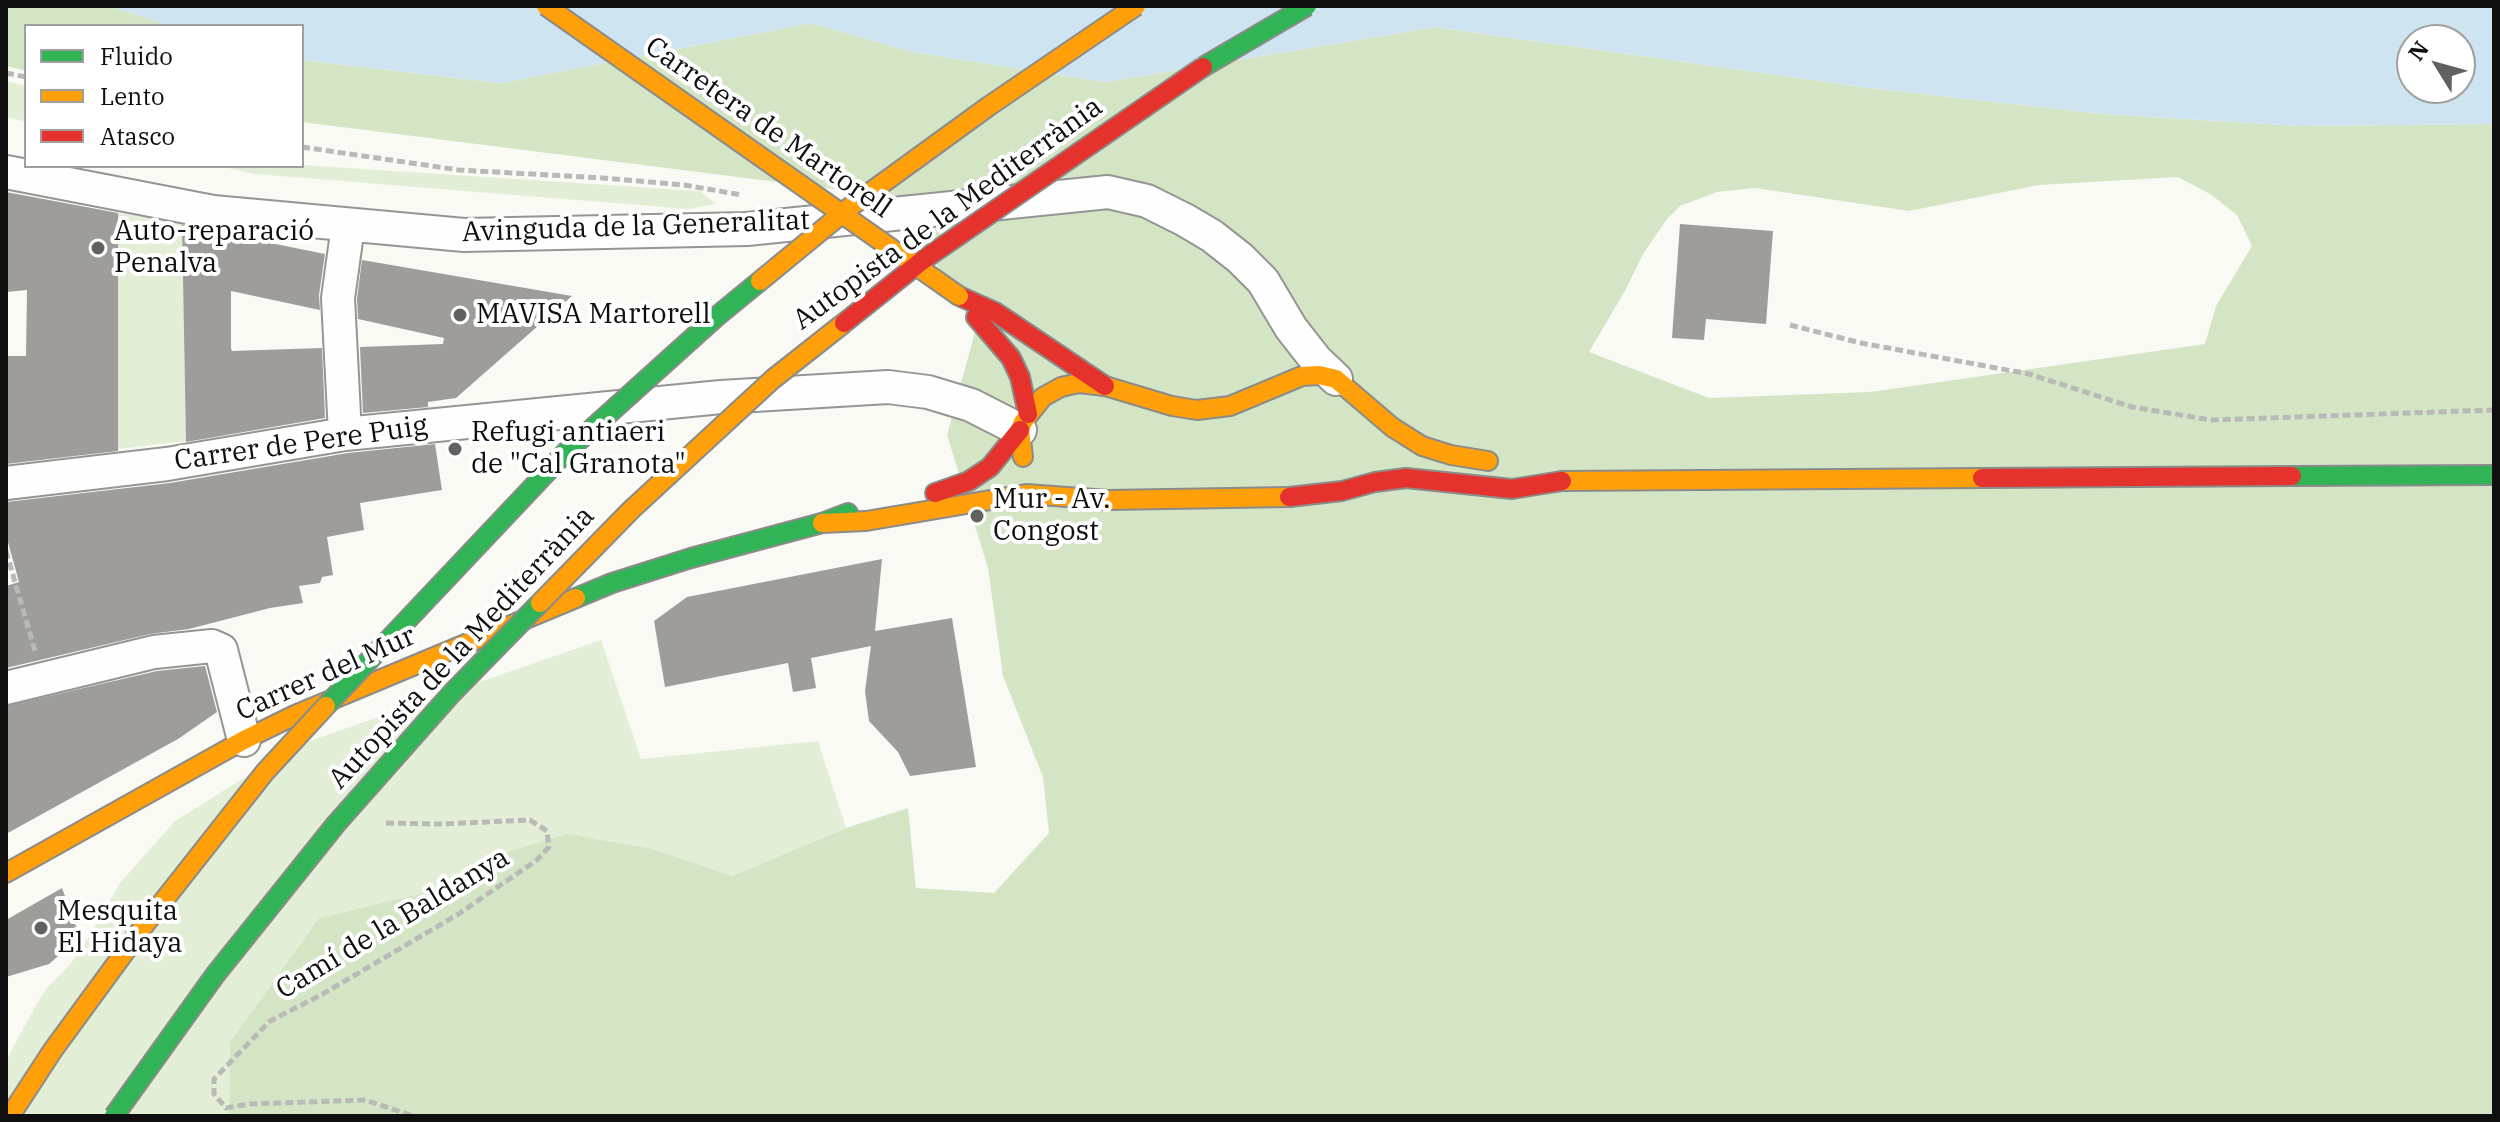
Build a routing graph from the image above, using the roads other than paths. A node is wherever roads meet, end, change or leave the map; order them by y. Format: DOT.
graph roads {
  1 [pos="546,6"];
  2 [pos="1136,6"];
  3 [pos="1307,6"];
  4 [pos="6,172"];
  5 [pos="348,226"];
  6 [pos="959,296"];
  7 [pos="1336,379"];
  8 [pos="1105,386"];
  9 [pos="1369,406"];
  10 [pos="1024,422"];
  11 [pos="345,434"];
  12 [pos="1374,441"];
  13 [pos="1366,462"];
  14 [pos="1505,464"];
  15 [pos="1528,470"];
  16 [pos="2494,475"];
  17 [pos="1564,481"];
  18 [pos="6,483"];
  19 [pos="1342,491"];
  20 [pos="1063,497"];
  21 [pos="822,523"];
  22 [pos="6,688"];
  23 [pos="244,740"];
  24 [pos="6,873"];
  25 [pos="10,1116"];
  26 [pos="114,1116"];
  1 -- 6 [label="main road, Carretera de Martorell, bridge"];
  2 -- 25 [label="main road, Autopista de la Mediterrània, bridge"];
  3 -- 26 [label="main road, Autopista de la Mediterrània, bridge"];
  4 -- 5 [label="street, Avinguda de la Generalitat"];
  5 -- 7 [label="street, Avinguda de la Generalitat"];
  5 -- 11 [label="street"];
  6 -- 8 [label="main road"];
  6 -- 10 [label="main road"];
  7 -- 8 [label="main road"];
  7 -- 9 [label="main road"];
  8 -- 10 [label="main road, Carrer del Mur"];
  9 -- 12 [label="main road"];
  9 -- 14 [label="main road"];
  10 -- 11 [label="street, Carrer de Pere Puig"];
  10 -- 20 [label="main road"];
  10 -- 21 [label="main road, Carrer del Mur"];
  11 -- 18 [label="street, Carrer de Pere Puig"];
  13 -- 19 [label="main road"];
  15 -- 17 [label="main road"];
  16 -- 17 [label="main road"];
  17 -- 19 [label="main road, Carrer del Mur"];
  19 -- 20 [label="main road, Carrer del Mur"];
  20 -- 21 [label="main road, Carrer del Mur"];
  21 -- 23 [label="main road, Carrer del Mur"];
  22 -- 23 [label="street"];
  23 -- 24 [label="main road, Carrer del Mur"];
}
